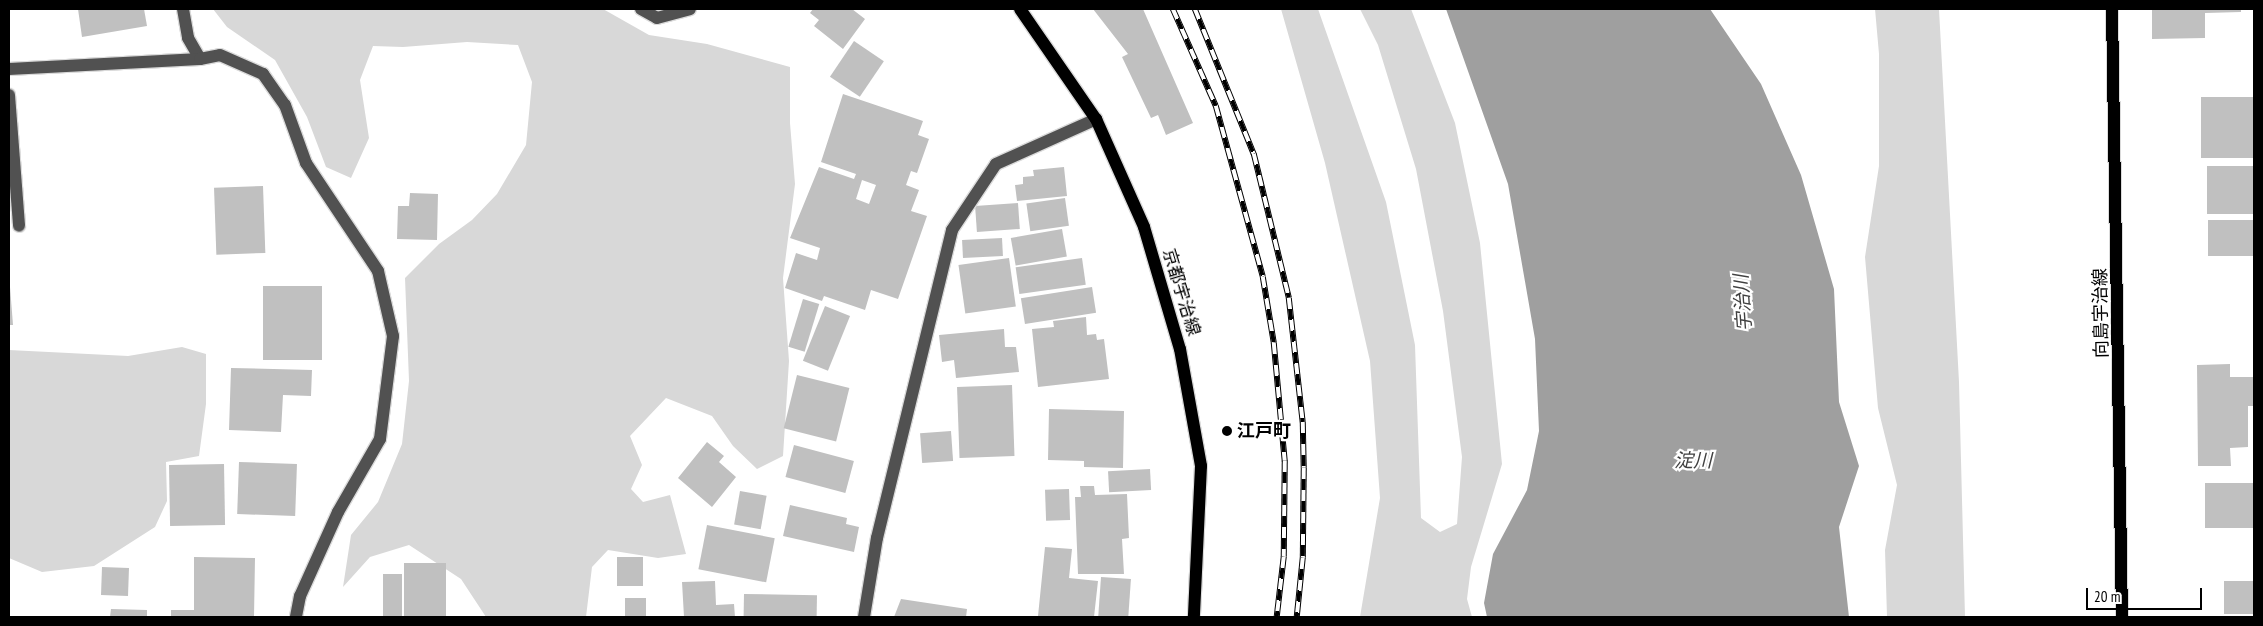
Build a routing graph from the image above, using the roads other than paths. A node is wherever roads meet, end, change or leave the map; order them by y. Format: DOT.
graph roads {
  1 [pos="183,9"];
  2 [pos="641,9"];
  3 [pos="690,9"];
  4 [pos="1020,9"];
  5 [pos="2112,9"];
  6 [pos="200,59"];
  7 [pos="9,69"];
  8 [pos="9,95"];
  9 [pos="1096,120"];
  10 [pos="19,226"];
  11 [pos="296,617"];
  12 [pos="864,617"];
  13 [pos="1194,617"];
  14 [pos="2122,617"];
  1 -- 6 [label="street"];
  2 -- 3 [label="street"];
  4 -- 9 [label="main road, 京都宇治線"];
  5 -- 14 [label="main road, 向島宇治線"];
  6 -- 7 [label="street"];
  6 -- 11 [label="street"];
  8 -- 10 [label="street"];
  9 -- 12 [label="street"];
  9 -- 13 [label="main road, 京都宇治線"];
}
